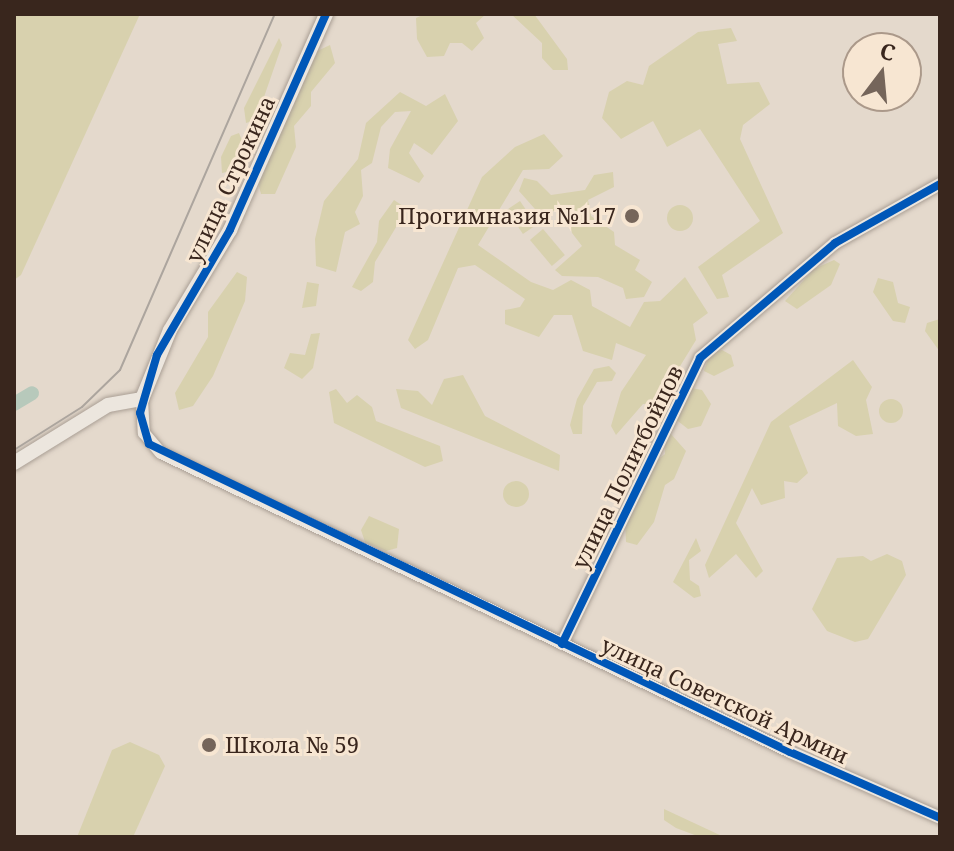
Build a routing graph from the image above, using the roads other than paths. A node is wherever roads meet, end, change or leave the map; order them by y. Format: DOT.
graph roads {
  1 [pos="326,14"];
  2 [pos="940,184"];
  3 [pos="142,399"];
  4 [pos="14,463"];
  5 [pos="562,644"];
  6 [pos="940,818"];
  1 -- 3 [label="street, улица Строкина"];
  2 -- 5 [label="street, улица Политбойцов"];
  3 -- 4 [label="street"];
  3 -- 5 [label="street, улица Советской Армии"];
  5 -- 6 [label="street, улица Советской Армии"];
}
